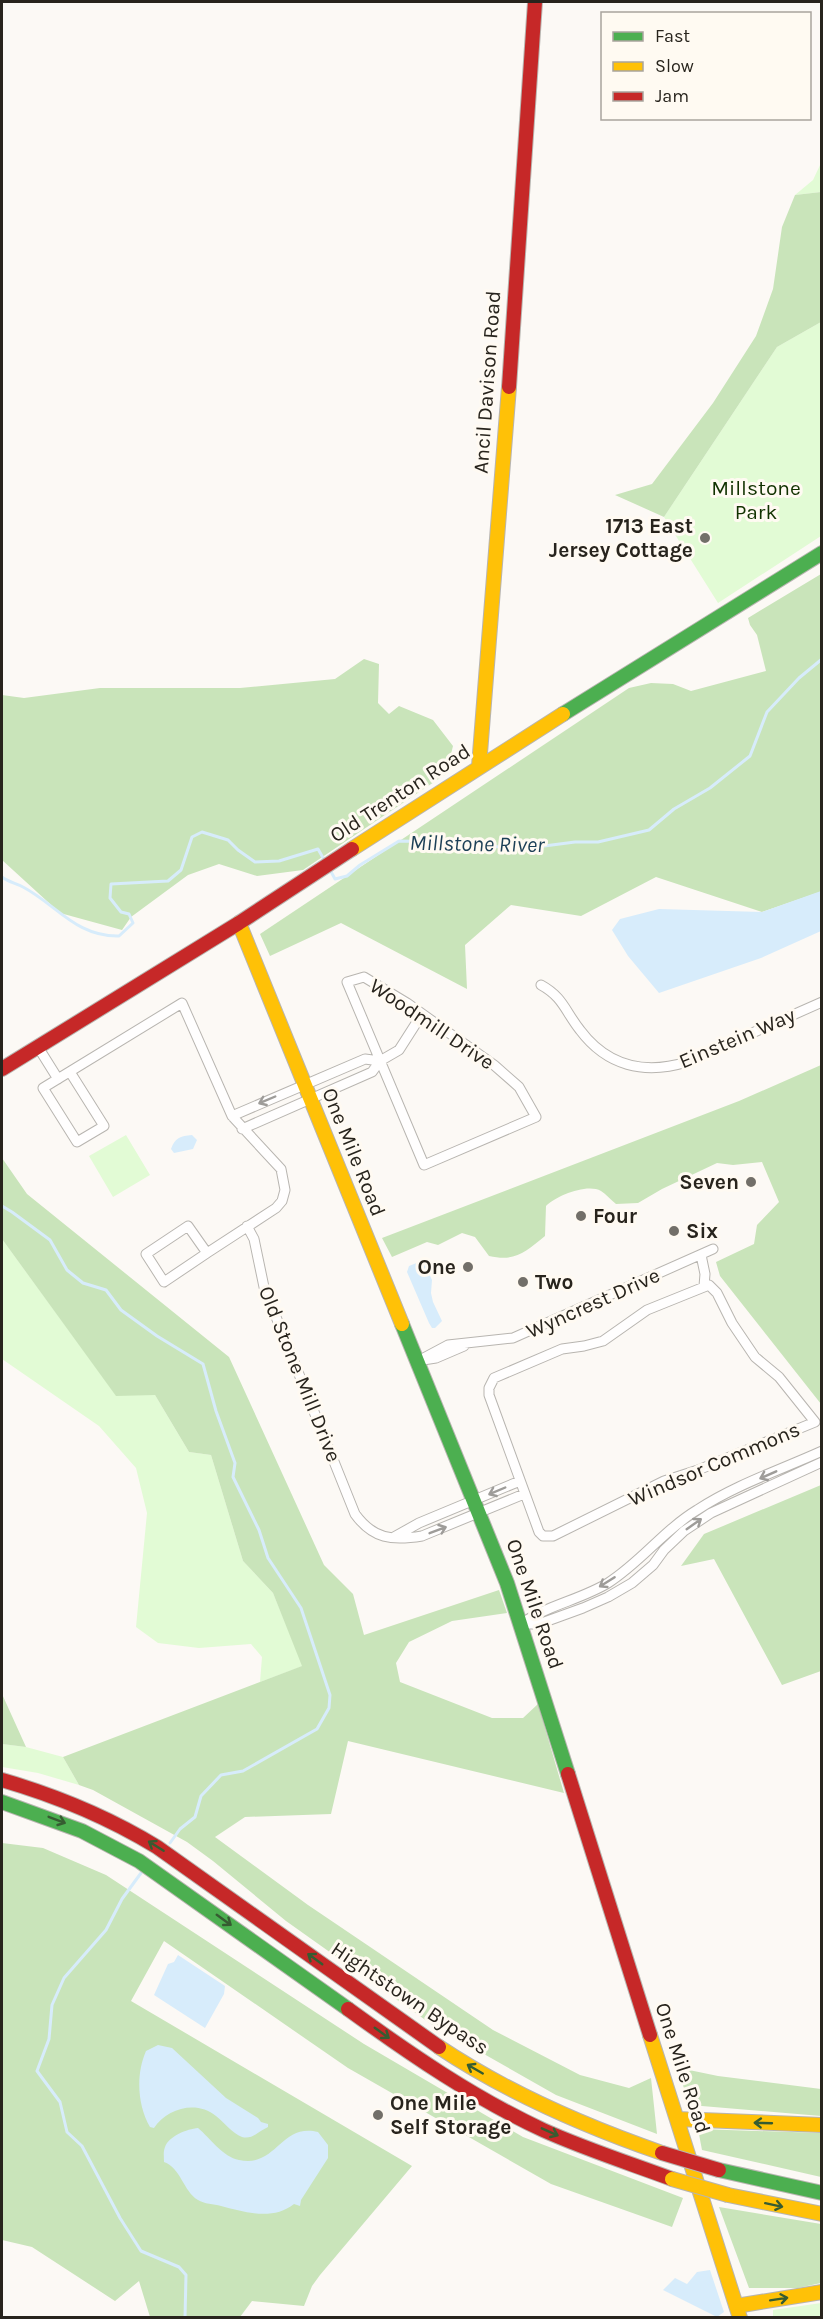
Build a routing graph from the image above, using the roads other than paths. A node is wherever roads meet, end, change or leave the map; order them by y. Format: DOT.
graph roads {
  1 [pos="535,2"];
  2 [pos="822,553"];
  3 [pos="479,766"];
  4 [pos="239,923"];
  5 [pos="541,985"];
  6 [pos="822,1002"];
  7 [pos="422,1014"];
  8 [pos="38,1047"];
  9 [pos="380,1061"];
  10 [pos="2,1069"];
  11 [pos="70,1072"];
  12 [pos="58,1079"];
  13 [pos="304,1085"];
  14 [pos="310,1100"];
  15 [pos="232,1116"];
  16 [pos="242,1129"];
  17 [pos="247,1227"];
  18 [pos="714,1249"];
  19 [pos="207,1253"];
  20 [pos="701,1255"];
  21 [pos="704,1286"];
  22 [pos="418,1361"];
  23 [pos="822,1451"];
  24 [pos="822,1462"];
  25 [pos="519,1481"];
  26 [pos="524,1494"];
  27 [pos="477,1507"];
  28 [pos="394,1537"];
  29 [pos="521,1624"];
  30 [pos="2,1780"];
  31 [pos="2,1802"];
  32 [pos="677,2119"];
  33 [pos="822,2125"];
  34 [pos="822,2193"];
  35 [pos="822,2214"];
  36 [pos="822,2292"];
  37 [pos="738,2312"];
  1 -- 3 [label="main road, Ancil Davison Road"];
  2 -- 3 [label="main road, Old Trenton Road"];
  3 -- 4 [label="main road, Old Trenton Road"];
  4 -- 8 [label="main road, Old Trenton Road"];
  4 -- 13 [label="main road, One Mile Road"];
  5 -- 6 [label="street, Einstein Way"];
  7 -- 9 [label="street"];
  7 -- 9 [label="street, Woodmill Drive"];
  7 -- 9 [label="street, Woodmill Drive"];
  8 -- 10 [label="main road, Old Trenton Road"];
  8 -- 12 [label="street"];
  9 -- 13 [label="street"];
  9 -- 14 [label="street"];
  11 -- 12 [label="street"];
  11 -- 12 [label="street"];
  11 -- 15 [label="street"];
  13 -- 14 [label="main road, One Mile Road"];
  13 -- 15 [label="street, one-way"];
  14 -- 16 [label="street"];
  14 -- 22 [label="main road, One Mile Road"];
  15 -- 16 [label="street"];
  16 -- 17 [label="street"];
  17 -- 19 [label="street"];
  17 -- 28 [label="street, Old Stone Mill Drive"];
  18 -- 20 [label="street, Wyncrest Drive"];
  19 -- 19 [label="street"];
  20 -- 21 [label="street"];
  20 -- 22 [label="street, Wyncrest Drive"];
  21 -- 25 [label="street, Windsor Commons"];
  21 -- 26 [label="street, Windsor Commons"];
  22 -- 27 [label="main road, One Mile Road"];
  23 -- 29 [label="street, one-way"];
  29 -- 24 [label="street, one-way"];
  25 -- 26 [label="street, Windsor Commons"];
  25 -- 27 [label="street, one-way"];
  26 -- 27 [label="street"];
  27 -- 28 [label="street"];
  28 -- 27 [label="street, Old Stone Mill Drive, one-way"];
  27 -- 29 [label="main road, One Mile Road"];
  29 -- 32 [label="main road, One Mile Road"];
  34 -- 30 [label="main road, Hightstown Bypass, one-way, bridge"];
  31 -- 35 [label="main road, Hightstown Bypass, one-way, bridge"];
  33 -- 32 [label="main road, one-way"];
  32 -- 37 [label="main road, One Mile Road"];
  37 -- 36 [label="main road, one-way"];
}
